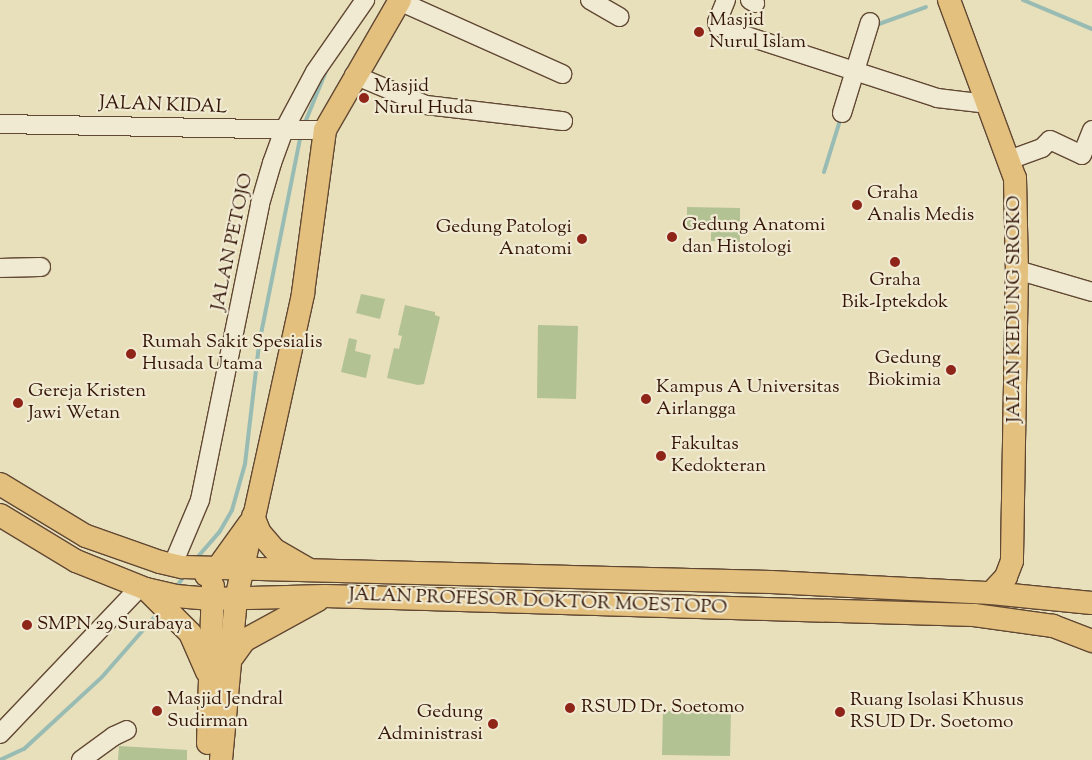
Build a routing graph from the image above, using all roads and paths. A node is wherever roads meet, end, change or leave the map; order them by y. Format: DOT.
graph roads {
  1 [pos="365,0"];
  2 [pos="400,0"];
  3 [pos="590,0"];
  4 [pos="726,0"];
  5 [pos="949,0"];
  6 [pos="619,16"];
  7 [pos="870,22"];
  8 [pos="857,73"];
  9 [pos="562,74"];
  10 [pos="354,76"];
  11 [pos="987,104"];
  12 [pos="842,113"];
  13 [pos="563,121"];
  14 [pos="0,124"];
  15 [pos="288,130"];
  16 [pos="319,130"];
  17 [pos="1092,130"];
  18 [pos="1009,160"];
  19 [pos="41,267"];
  20 [pos="0,268"];
  21 [pos="1017,270"];
  22 [pos="1092,292"];
  23 [pos="0,484"];
  24 [pos="0,515"];
  25 [pos="253,516"];
  26 [pos="193,570"];
  27 [pos="242,570"];
  28 [pos="311,571"];
  29 [pos="991,593"];
  30 [pos="161,595"];
  31 [pos="326,596"];
  32 [pos="211,599"];
  33 [pos="236,599"];
  34 [pos="1092,603"];
  35 [pos="1092,641"];
  36 [pos="231,659"];
  37 [pos="211,681"];
  38 [pos="127,730"];
  39 [pos="0,734"];
  40 [pos="81,760"];
  41 [pos="207,760"];
  42 [pos="221,760"];
  1 -- 15 [label="street, JALAN PETOJO"];
  2 -- 9 [label="street"];
  2 -- 10 [label="main road"];
  3 -- 6 [label="street"];
  4 -- 8 [label="street"];
  5 -- 11 [label="main road, JALAN KEDUNG SROKO"];
  7 -- 8 [label="street"];
  8 -- 11 [label="street"];
  8 -- 12 [label="street"];
  10 -- 13 [label="street"];
  10 -- 16 [label="main road"];
  11 -- 18 [label="main road, JALAN KEDUNG SROKO"];
  14 -- 15 [label="street, JALAN KIDAL"];
  15 -- 16 [label="street, JALAN KIDAL"];
  15 -- 26 [label="street, JALAN PETOJO"];
  16 -- 25 [label="main road"];
  17 -- 18 [label="street"];
  18 -- 21 [label="main road, JALAN KEDUNG SROKO"];
  19 -- 20 [label="street"];
  21 -- 22 [label="street"];
  21 -- 29 [label="main road, JALAN KEDUNG SROKO"];
  23 -- 26 [label="main road, JALAN PROFESOR DOKTOR MOESTOPO"];
  24 -- 30 [label="main road, JALAN PROFESOR DOKTOR MOESTOPO"];
  25 -- 26 [label="main road"];
  25 -- 27 [label="main road"];
  25 -- 28 [label="main road"];
  26 -- 27 [label="main road, JALAN PROFESOR DOKTOR MOESTOPO"];
  26 -- 30 [label="main road"];
  26 -- 32 [label="main road"];
  27 -- 28 [label="main road, JALAN PROFESOR DOKTOR MOESTOPO"];
  27 -- 33 [label="main road"];
  28 -- 29 [label="main road, JALAN PROFESOR DOKTOR MOESTOPO"];
  29 -- 34 [label="main road, JALAN PROFESOR DOKTOR MOESTOPO"];
  30 -- 32 [label="main road, JALAN PROFESOR DOKTOR MOESTOPO"];
  30 -- 37 [label="main road"];
  30 -- 39 [label="street"];
  31 -- 33 [label="main road, JALAN PROFESOR DOKTOR MOESTOPO"];
  31 -- 35 [label="main road, JALAN PROFESOR DOKTOR MOESTOPO"];
  31 -- 36 [label="main road"];
  32 -- 33 [label="main road, JALAN PROFESOR DOKTOR MOESTOPO"];
  32 -- 37 [label="main road"];
  33 -- 36 [label="main road"];
  36 -- 42 [label="main road"];
  37 -- 41 [label="main road"];
  38 -- 40 [label="street"];
}
